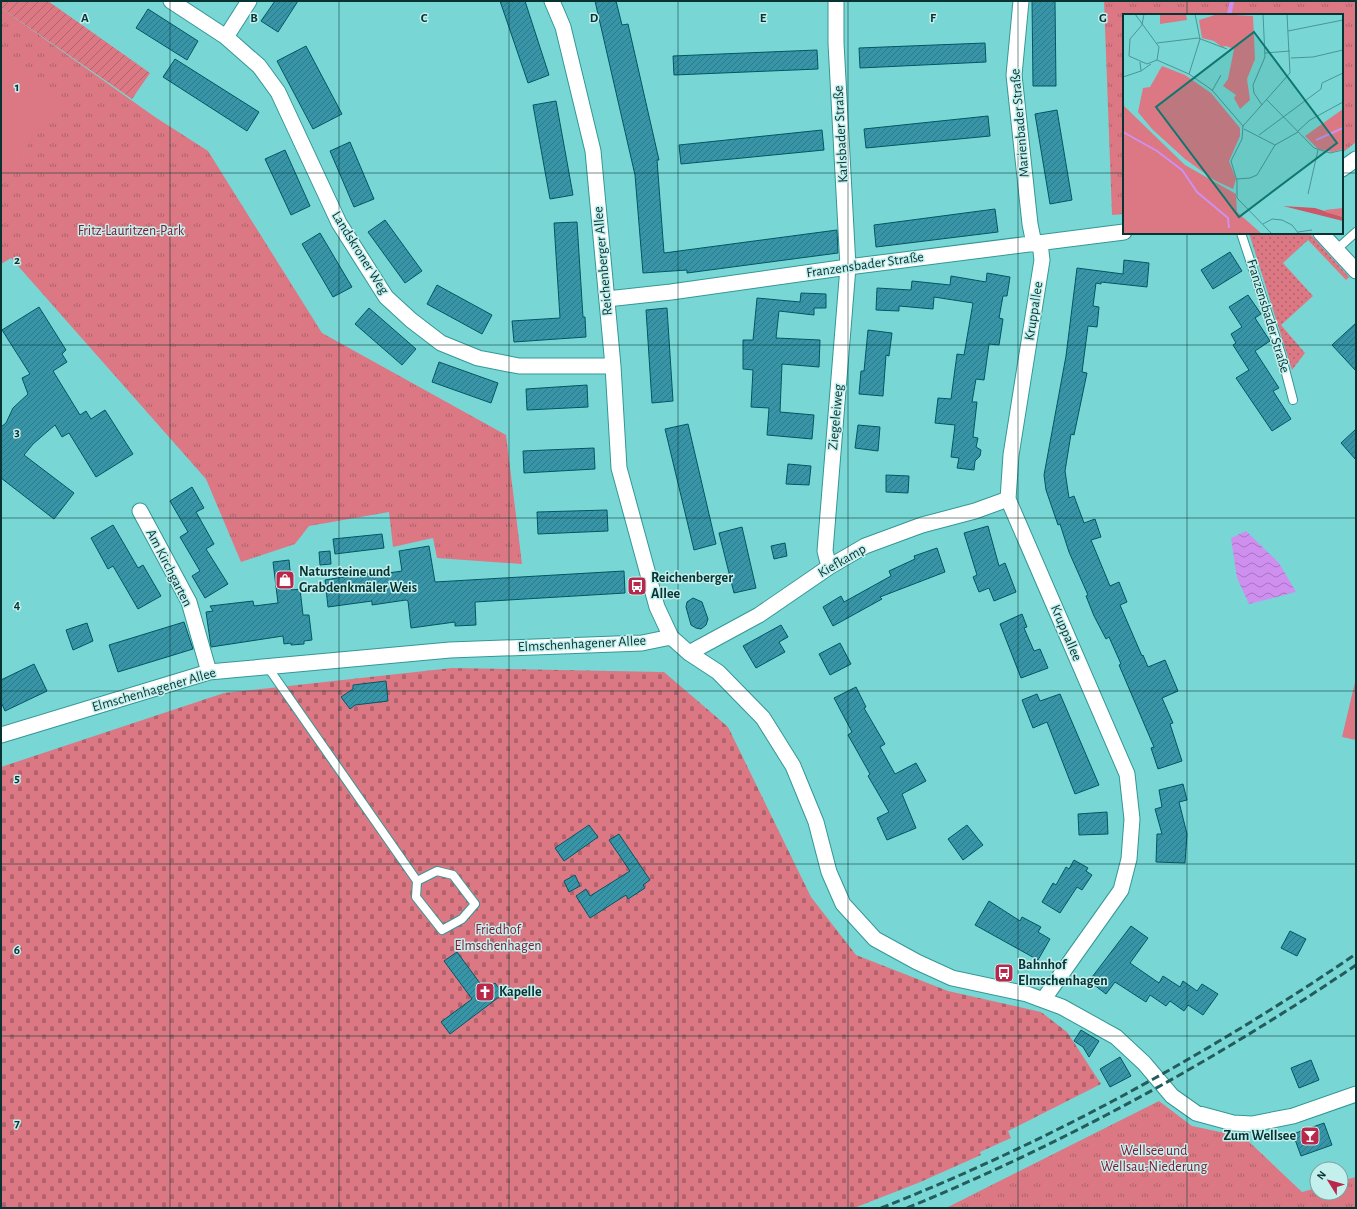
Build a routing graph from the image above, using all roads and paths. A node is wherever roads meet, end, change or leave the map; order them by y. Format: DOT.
graph roads {
  1 [pos="172,1"];
  2 [pos="249,1"];
  3 [pos="552,1"];
  4 [pos="836,1"];
  5 [pos="1021,1"];
  6 [pos="226,37"];
  7 [pos="1356,159"];
  8 [pos="1343,168"];
  9 [pos="1123,232"];
  10 [pos="1356,232"];
  11 [pos="1241,234"];
  12 [pos="1322,234"];
  13 [pos="1037,244"];
  14 [pos="1336,250"];
  15 [pos="848,267"];
  16 [pos="1356,271"];
  17 [pos="607,299"];
  18 [pos="613,366"];
  19 [pos="1293,400"];
  20 [pos="1008,498"];
  21 [pos="140,511"];
  22 [pos="829,567"];
  23 [pos="671,637"];
  24 [pos="689,653"];
  25 [pos="267,666"];
  26 [pos="209,672"];
  27 [pos="1,735"];
  28 [pos="417,881"];
  29 [pos="1043,1000"];
  30 [pos="1356,1094"];
  1 -- 6 [label="street, Landskroner Weg"];
  2 -- 6 [label="street"];
  3 -- 17 [label="street, Reichenberger Allee"];
  4 -- 15 [label="street, Karlsbader Straße"];
  5 -- 13 [label="street, Marienbader Straße"];
  6 -- 18 [label="street, Landskroner Weg"];
  7 -- 8 [label="street"];
  9 -- 13 [label="street, Franzensbader Straße"];
  10 -- 14 [label="lane"];
  11 -- 19 [label="lane, Franzensbader Straße"];
  12 -- 14 [label="street"];
  13 -- 15 [label="street, Franzensbader Straße"];
  13 -- 20 [label="street, Kruppallee"];
  14 -- 16 [label="street"];
  15 -- 17 [label="street, Franzensbader Straße"];
  15 -- 22 [label="street, Ziegeleiweg"];
  17 -- 18 [label="street, Reichenberger Allee"];
  18 -- 23 [label="street, Reichenberger Allee"];
  20 -- 22 [label="street, Kiefkamp"];
  20 -- 29 [label="street, Kruppallee"];
  21 -- 26 [label="street, Am Kirchgarten"];
  22 -- 24 [label="street, Kiefkamp"];
  23 -- 24 [label="street"];
  23 -- 25 [label="street, Elmschenhagener Allee"];
  24 -- 29 [label="street"];
  25 -- 26 [label="street, Elmschenhagener Allee"];
  25 -- 28 [label="lane"];
  26 -- 27 [label="street, Elmschenhagener Allee"];
  28 -- 28 [label="lane"];
  29 -- 30 [label="street"];
}
